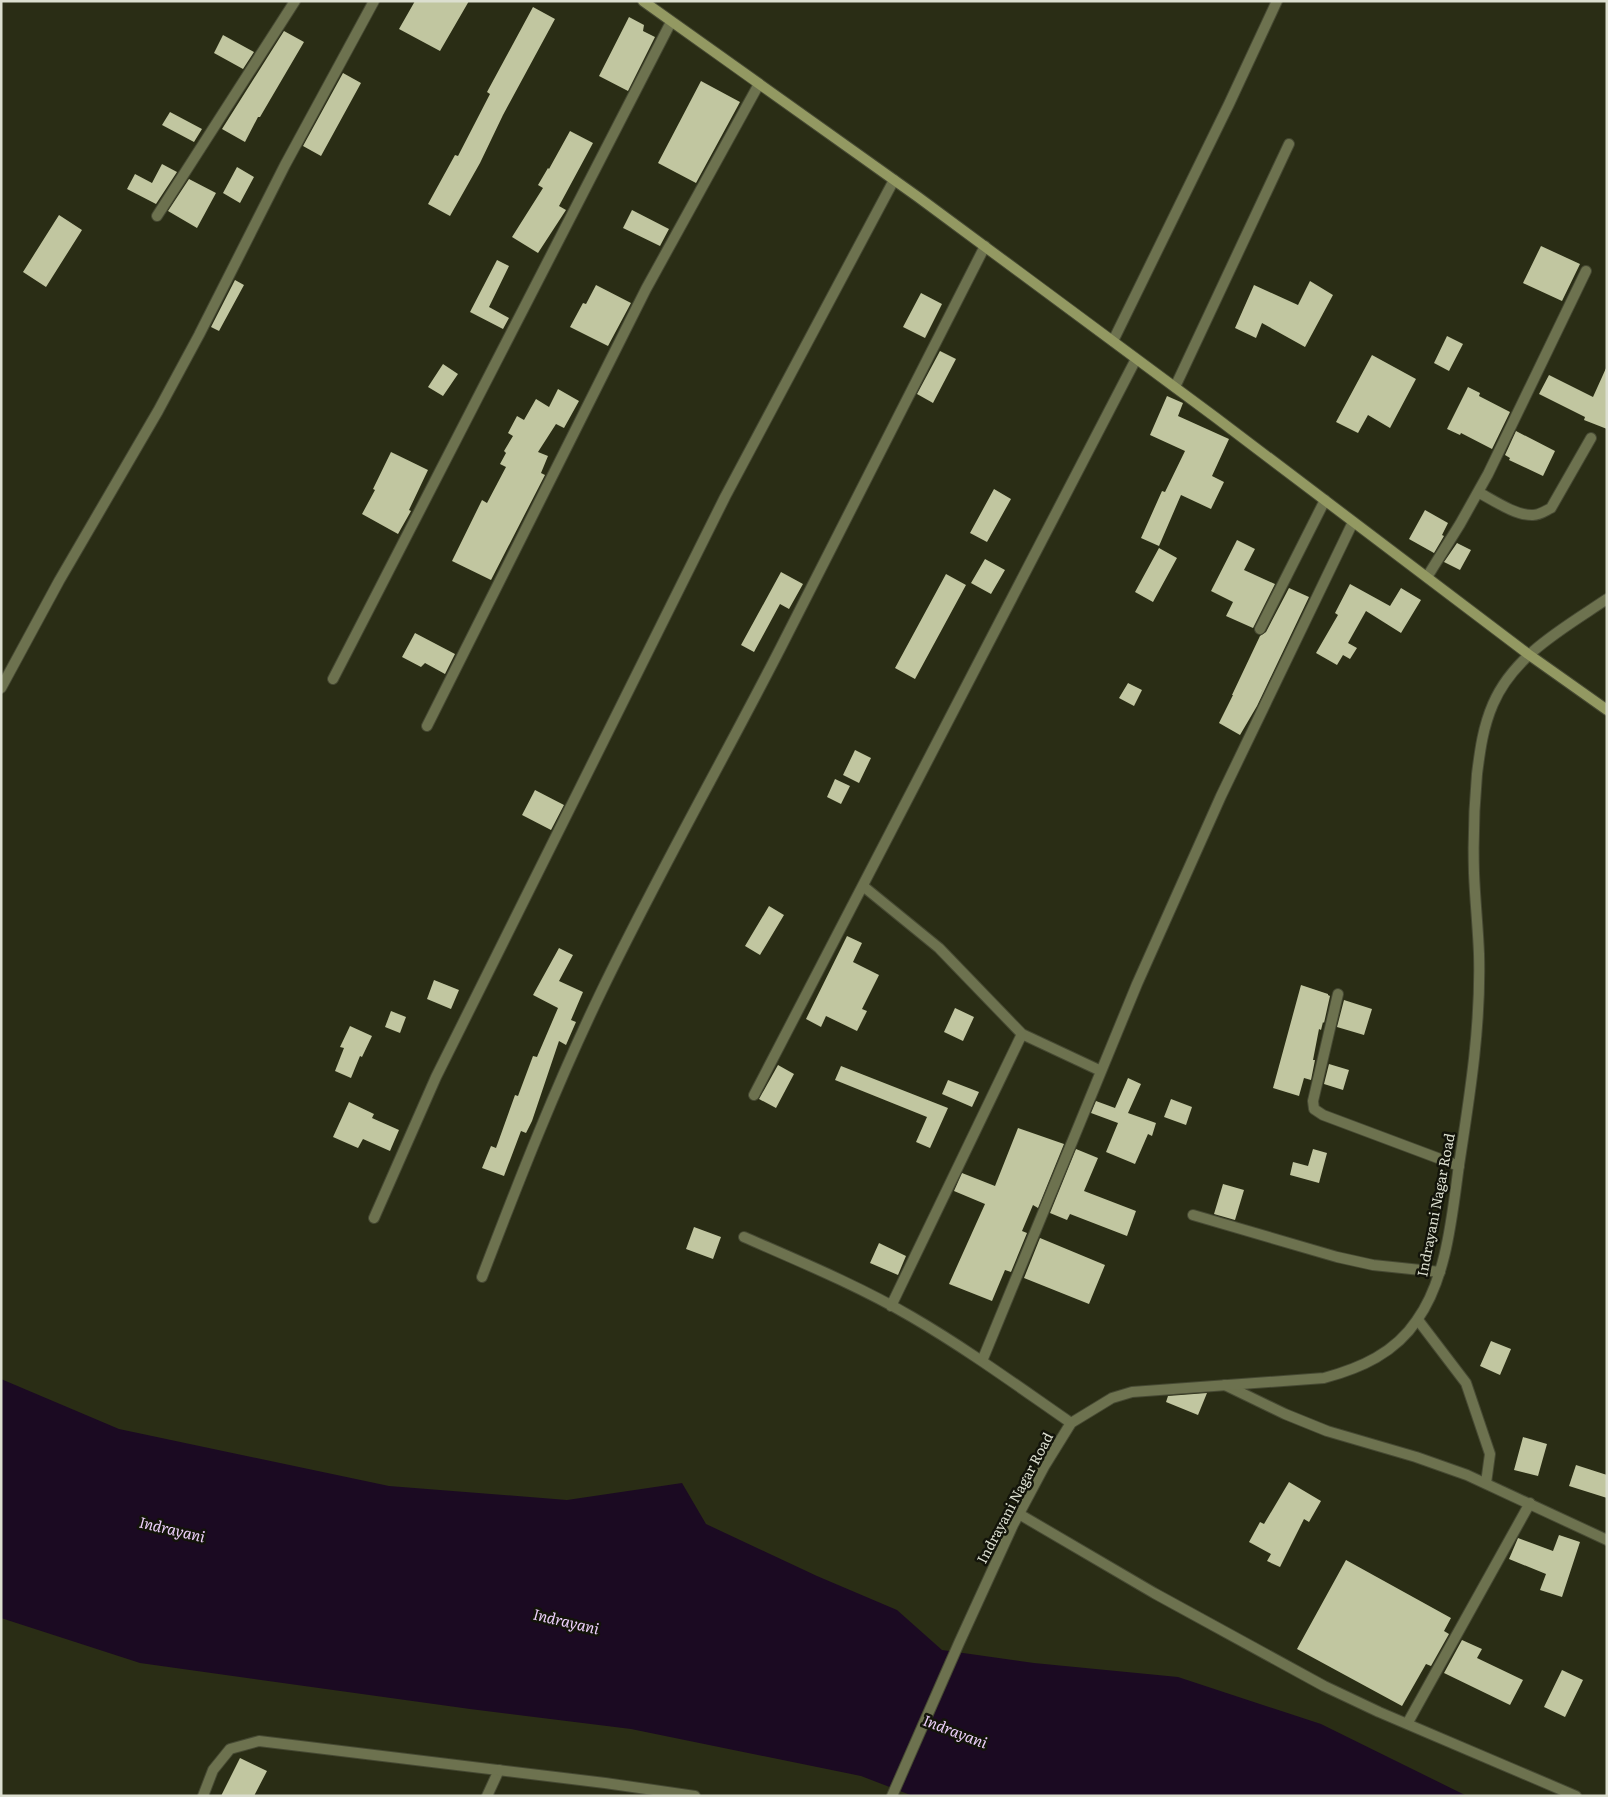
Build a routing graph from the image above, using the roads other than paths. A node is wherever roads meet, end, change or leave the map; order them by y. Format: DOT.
graph roads {
  1 [pos="295,1"];
  2 [pos="374,1"];
  3 [pos="643,1"];
  4 [pos="1277,1"];
  5 [pos="671,22"];
  6 [pos="759,84"];
  7 [pos="1288,144"];
  8 [pos="894,180"];
  9 [pos="157,216"];
  10 [pos="985,246"];
  11 [pos="1586,272"];
  12 [pos="1113,341"];
  13 [pos="1136,359"];
  14 [pos="1174,387"];
  15 [pos="1591,438"];
  16 [pos="1478,492"];
  17 [pos="1326,500"];
  18 [pos="1354,522"];
  19 [pos="1427,578"];
  20 [pos="1607,599"];
  21 [pos="1260,629"];
  22 [pos="1528,654"];
  23 [pos="333,679"];
  24 [pos="1,688"];
  25 [pos="1607,710"];
  26 [pos="427,726"];
  27 [pos="862,886"];
  28 [pos="1338,994"];
  29 [pos="1022,1034"];
  30 [pos="1101,1071"];
  31 [pos="754,1095"];
  32 [pos="1459,1166"];
  33 [pos="1193,1216"];
  34 [pos="374,1218"];
  35 [pos="744,1236"];
  36 [pos="1440,1272"];
  37 [pos="482,1277"];
  38 [pos="891,1306"];
  39 [pos="1418,1320"];
  40 [pos="982,1361"];
  41 [pos="1225,1385"];
  42 [pos="1071,1423"];
  43 [pos="1486,1483"];
  44 [pos="1530,1503"];
  45 [pos="1019,1514"];
  46 [pos="1607,1540"];
  47 [pos="1407,1724"];
  48 [pos="499,1770"];
  49 [pos="203,1796"];
  50 [pos="487,1796"];
  51 [pos="695,1796"];
  52 [pos="892,1796"];
  53 [pos="1576,1796"];
  1 -- 9 [label="street"];
  2 -- 24 [label="street"];
  3 -- 5 [label="main road"];
  4 -- 12 [label="street"];
  5 -- 6 [label="main road"];
  5 -- 23 [label="street"];
  6 -- 8 [label="main road"];
  6 -- 26 [label="street"];
  7 -- 14 [label="street"];
  8 -- 10 [label="main road"];
  8 -- 34 [label="street"];
  10 -- 12 [label="main road"];
  10 -- 37 [label="street"];
  11 -- 16 [label="street"];
  12 -- 13 [label="main road"];
  13 -- 14 [label="main road"];
  13 -- 27 [label="street"];
  14 -- 17 [label="main road"];
  15 -- 16 [label="street"];
  16 -- 19 [label="street"];
  17 -- 18 [label="main road"];
  17 -- 21 [label="street"];
  18 -- 19 [label="main road"];
  18 -- 30 [label="street"];
  19 -- 22 [label="main road"];
  20 -- 22 [label="street, Indrayani Nagar Road"];
  22 -- 25 [label="main road"];
  22 -- 32 [label="street, Indrayani Nagar Road"];
  27 -- 29 [label="street"];
  27 -- 31 [label="street"];
  28 -- 32 [label="street"];
  29 -- 30 [label="street"];
  29 -- 38 [label="street"];
  30 -- 40 [label="street"];
  32 -- 36 [label="street, Indrayani Nagar Road"];
  33 -- 36 [label="street"];
  35 -- 38 [label="street"];
  36 -- 39 [label="street, Indrayani Nagar Road"];
  38 -- 40 [label="street"];
  39 -- 41 [label="street, Indrayani Nagar Road"];
  39 -- 43 [label="street"];
  40 -- 42 [label="street"];
  41 -- 42 [label="street, Indrayani Nagar Road"];
  41 -- 43 [label="street"];
  42 -- 45 [label="street, Indrayani Nagar Road"];
  43 -- 44 [label="street"];
  44 -- 46 [label="street"];
  44 -- 47 [label="street"];
  45 -- 47 [label="street"];
  45 -- 52 [label="street, Indrayani Nagar Road"];
  47 -- 53 [label="street"];
  48 -- 49 [label="street"];
  48 -- 50 [label="street"];
  48 -- 51 [label="street"];
}
